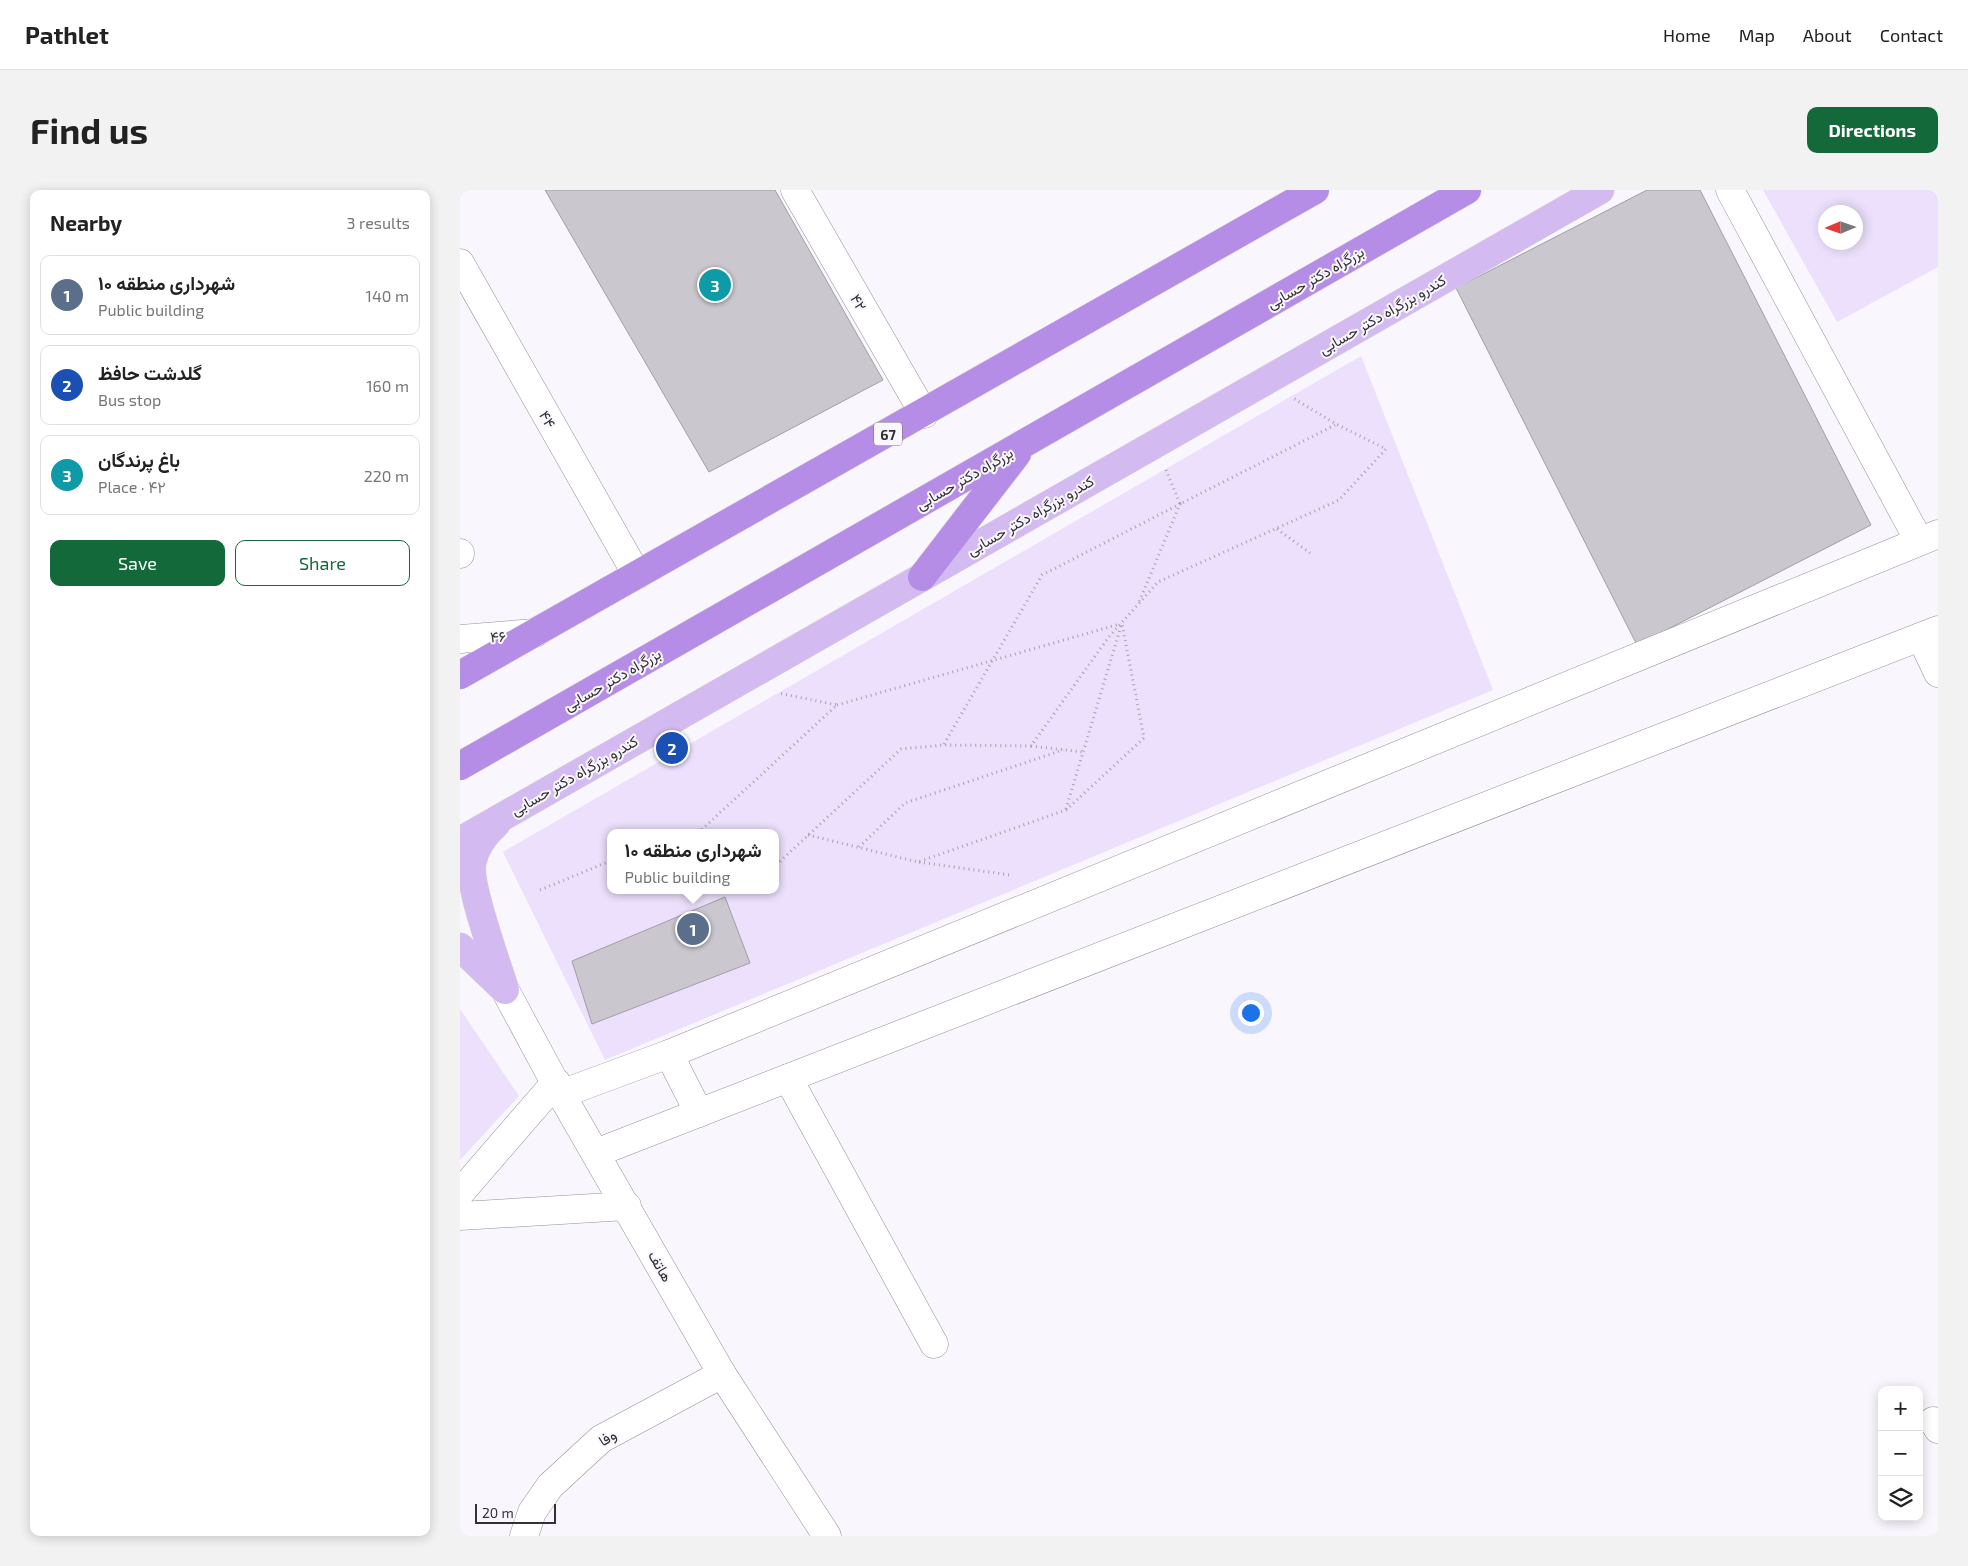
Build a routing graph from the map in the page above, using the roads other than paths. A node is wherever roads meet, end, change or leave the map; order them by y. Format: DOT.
graph roads {
  1 [pos="795,190"];
  2 [pos="1315,190"];
  3 [pos="1467,190"];
  4 [pos="1600,190"];
  5 [pos="1730,190"];
  6 [pos="460,263"];
  7 [pos="924,414"];
  8 [pos="1025,443"];
  9 [pos="1929,537"];
  10 [pos="637,575"];
  11 [pos="922,577"];
  12 [pos="535,633"];
  13 [pos="1929,633"];
  14 [pos="460,639"];
  15 [pos="1938,673"];
  16 [pos="460,675"];
  17 [pos="460,766"];
  18 [pos="505,815"];
  19 [pos="460,841"];
  20 [pos="460,947"];
  21 [pos="505,990"];
  22 [pos="669,1054"];
  23 [pos="788,1078"];
  24 [pos="558,1088"];
  25 [pos="699,1113"];
  26 [pos="596,1153"];
  27 [pos="460,1193"];
  28 [pos="627,1206"];
  29 [pos="460,1216"];
  30 [pos="934,1344"];
  31 [pos="722,1374"];
  32 [pos="524,1536"];
  33 [pos="827,1536"];
  1 -- 7 [label="street, ۴۲"];
  2 -- 7 [label="highway, 67"];
  3 -- 8 [label="highway, بزرگراه دکتر حسابی"];
  4 -- 11 [label="main road, کندرو بزرگراه دکتر حسابی"];
  5 -- 9 [label="street"];
  6 -- 10 [label="street, ۴۴"];
  7 -- 10 [label="highway, 67"];
  8 -- 11 [label="highway"];
  8 -- 17 [label="highway, بزرگراه دکتر حسابی"];
  9 -- 22 [label="street"];
  10 -- 12 [label="highway, 67"];
  11 -- 18 [label="main road, کندرو بزرگراه دکتر حسابی"];
  12 -- 14 [label="street, ۴۶"];
  12 -- 16 [label="highway, 67"];
  13 -- 15 [label="street"];
  13 -- 23 [label="street"];
  18 -- 19 [label="main road, کندرو بزرگراه دکتر حسابی"];
  18 -- 21 [label="main road"];
  20 -- 21 [label="main road"];
  21 -- 24 [label="street, هاتف"];
  22 -- 24 [label="street"];
  22 -- 25 [label="street"];
  23 -- 25 [label="street"];
  23 -- 30 [label="street"];
  24 -- 26 [label="street, هاتف"];
  24 -- 27 [label="street"];
  25 -- 26 [label="street"];
  26 -- 28 [label="street, هاتف"];
  28 -- 29 [label="street"];
  28 -- 31 [label="street, هاتف"];
  31 -- 32 [label="street, وفا"];
  31 -- 33 [label="street, هاتف"];
}
